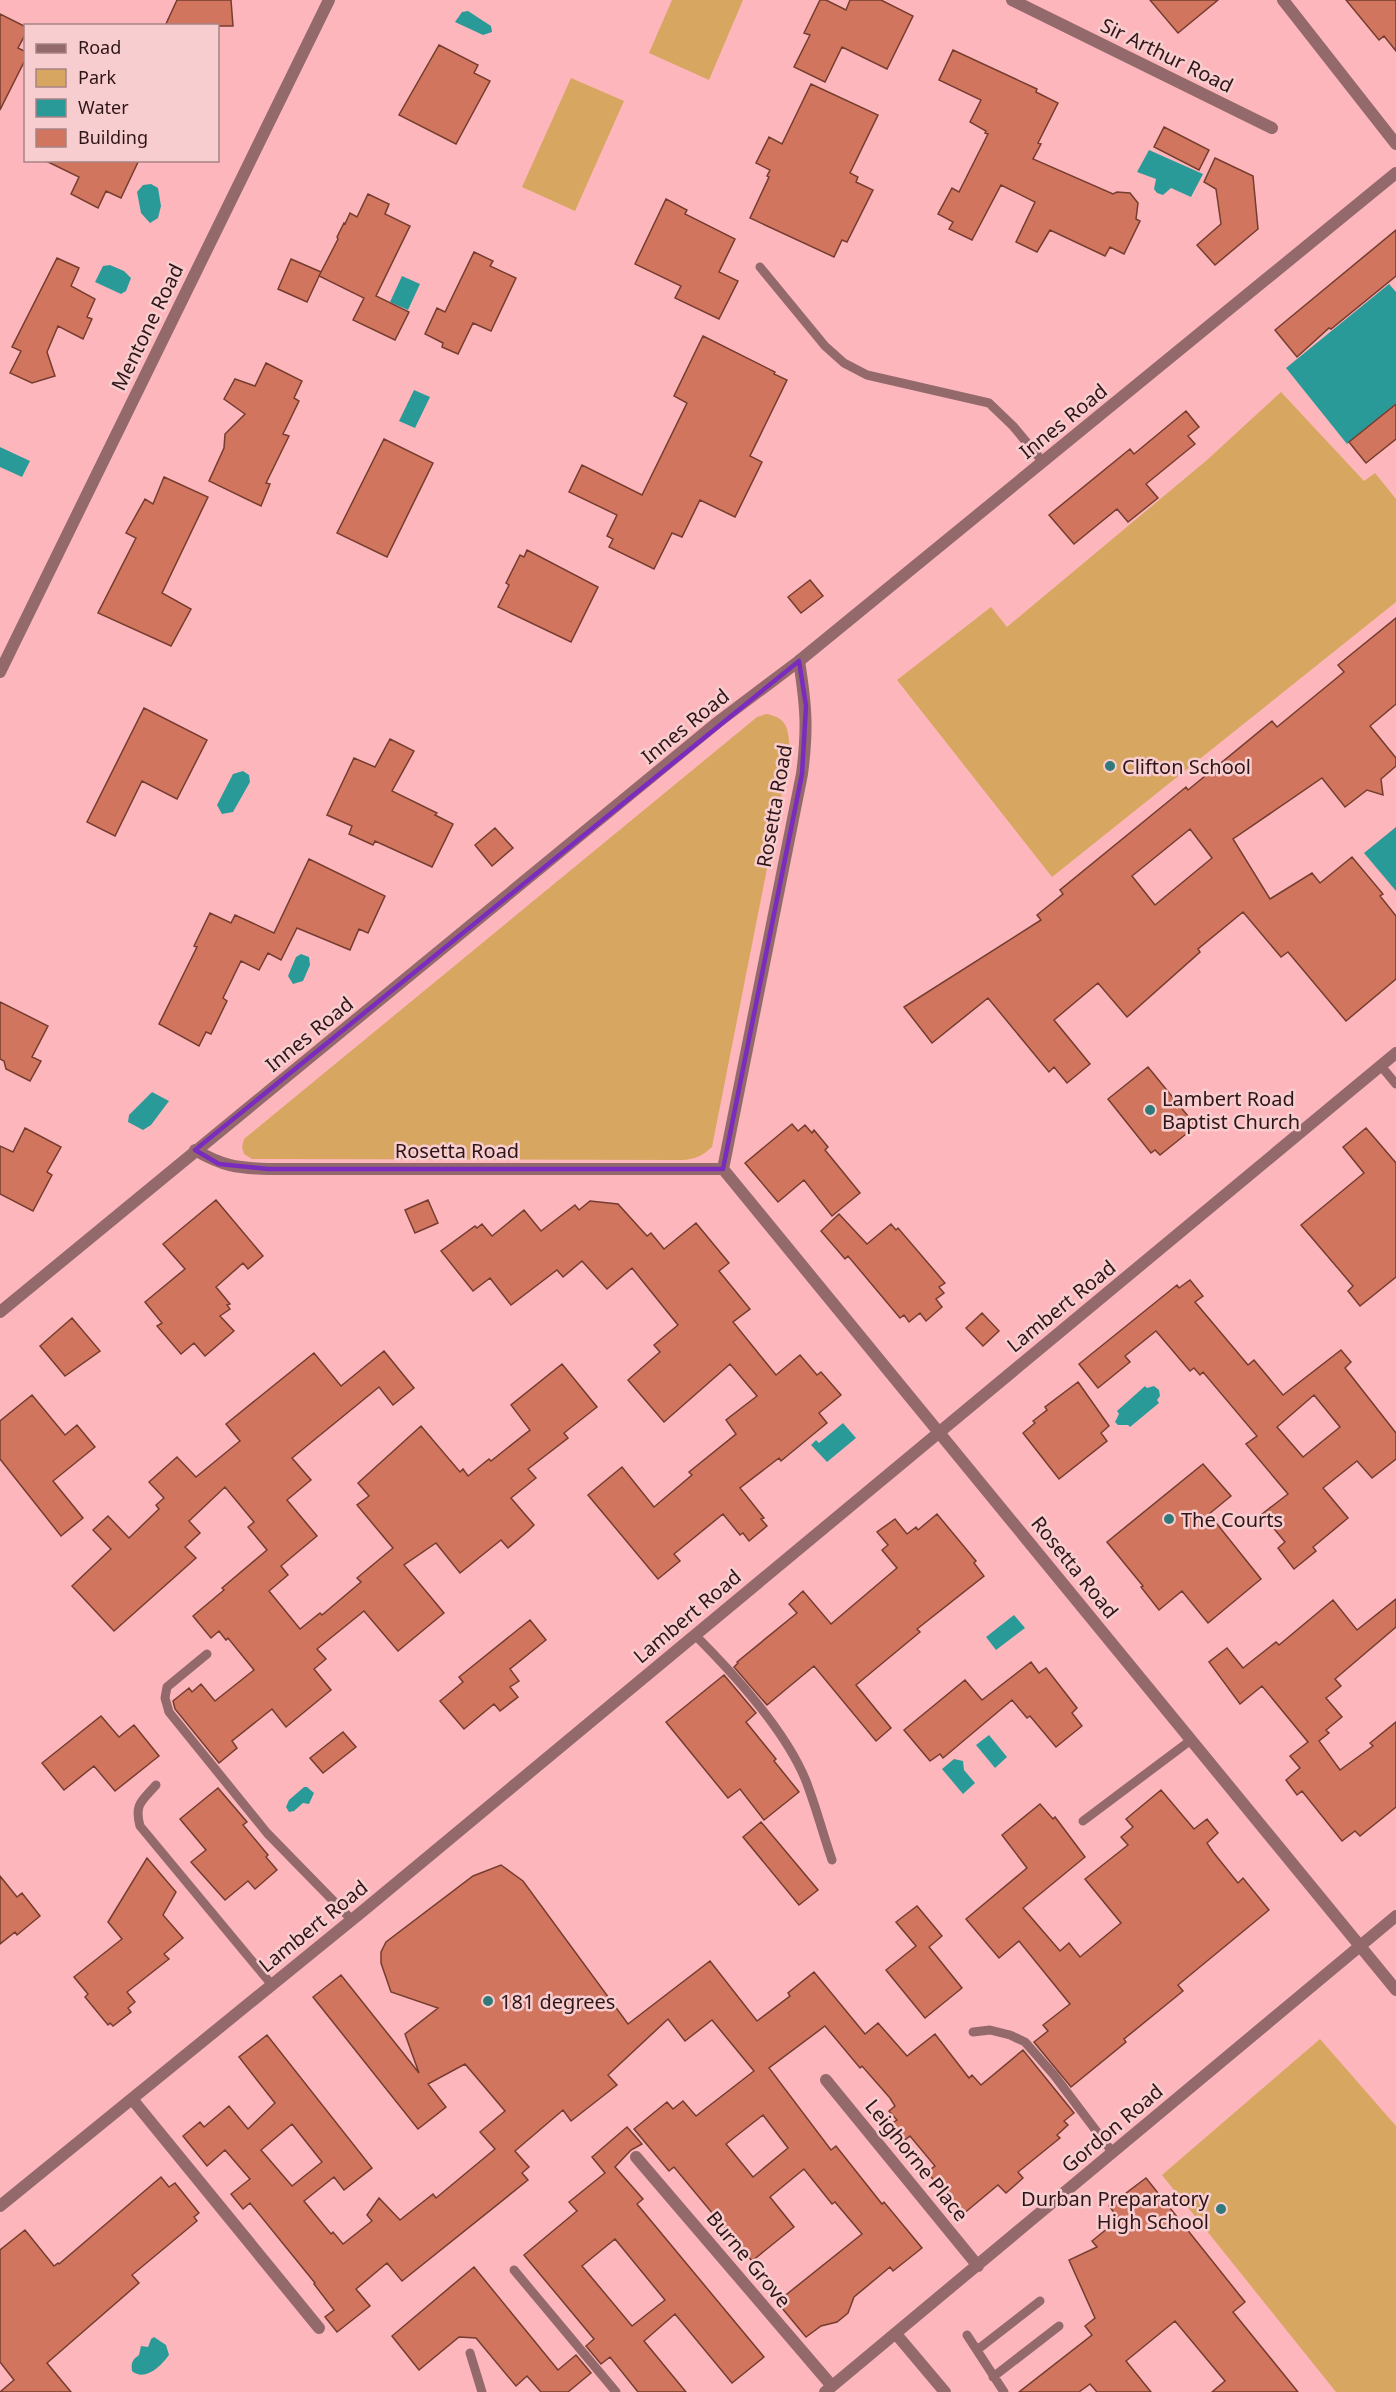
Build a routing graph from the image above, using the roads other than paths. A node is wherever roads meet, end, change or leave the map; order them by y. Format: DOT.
graph roads {
  1 [pos="329,0"];
  2 [pos="1012,0"];
  3 [pos="1285,1"];
  4 [pos="1272,128"];
  5 [pos="1396,144"];
  6 [pos="1396,173"];
  7 [pos="760,267"];
  8 [pos="1043,462"];
  9 [pos="799,661"];
  10 [pos="0,672"];
  11 [pos="1396,1053"];
  12 [pos="1381,1066"];
  13 [pos="1396,1084"];
  14 [pos="195,1150"];
  15 [pos="723,1169"];
  16 [pos="0,1312"];
  17 [pos="938,1432"];
  18 [pos="695,1635"];
  19 [pos="207,1654"];
  20 [pos="1191,1740"];
  21 [pos="156,1785"];
  22 [pos="1083,1821"];
  23 [pos="832,1860"];
  24 [pos="1396,1916"];
  25 [pos="352,1920"];
  26 [pos="1360,1945"];
  27 [pos="272,1985"];
  28 [pos="1396,1990"];
  29 [pos="973,2032"];
  30 [pos="826,2080"];
  31 [pos="132,2098"];
  32 [pos="1113,2153"];
  33 [pos="636,2157"];
  34 [pos="0,2205"];
  35 [pos="978,2266"];
  36 [pos="514,2270"];
  37 [pos="1040,2301"];
  38 [pos="1059,2326"];
  39 [pos="319,2328"];
  40 [pos="896,2334"];
  41 [pos="967,2335"];
  42 [pos="977,2350"];
  43 [pos="470,2353"];
  44 [pos="993,2376"];
  45 [pos="828,2389"];
  46 [pos="482,2392"];
  47 [pos="615,2392"];
  48 [pos="945,2392"];
  49 [pos="1004,2392"];
  1 -- 10 [label="street, Mentone Road"];
  2 -- 4 [label="street, Sir Arthur Road"];
  3 -- 5 [label="street"];
  6 -- 8 [label="street, Innes Road"];
  7 -- 8 [label="lane"];
  8 -- 9 [label="street, Innes Road"];
  9 -- 14 [label="street, Innes Road"];
  9 -- 15 [label="street, Rosetta Road"];
  11 -- 12 [label="street, Lambert Road"];
  12 -- 13 [label="lane"];
  12 -- 17 [label="street, Lambert Road"];
  14 -- 15 [label="street, Rosetta Road"];
  14 -- 16 [label="street, Innes Road"];
  15 -- 17 [label="street, Rosetta Road"];
  17 -- 18 [label="street, Lambert Road"];
  17 -- 20 [label="street, Rosetta Road"];
  18 -- 23 [label="lane"];
  18 -- 25 [label="street, Lambert Road"];
  19 -- 25 [label="lane"];
  20 -- 22 [label="lane"];
  20 -- 26 [label="street, Rosetta Road"];
  21 -- 27 [label="lane"];
  24 -- 26 [label="street, Gordon Road"];
  25 -- 27 [label="street, Lambert Road"];
  26 -- 28 [label="street, Rosetta Road"];
  26 -- 32 [label="street, Gordon Road"];
  27 -- 31 [label="street, Lambert Road"];
  29 -- 32 [label="lane"];
  30 -- 35 [label="street, Leighorne Place"];
  31 -- 34 [label="street, Lambert Road"];
  31 -- 39 [label="street"];
  32 -- 35 [label="street, Gordon Road"];
  33 -- 45 [label="street, Burne Grove"];
  35 -- 40 [label="street, Gordon Road"];
  36 -- 47 [label="lane"];
  37 -- 42 [label="lane"];
  38 -- 44 [label="lane"];
  40 -- 45 [label="street, Gordon Road"];
  40 -- 48 [label="street"];
  41 -- 42 [label="lane"];
  42 -- 44 [label="lane"];
  43 -- 46 [label="lane"];
  44 -- 49 [label="lane"];
}
